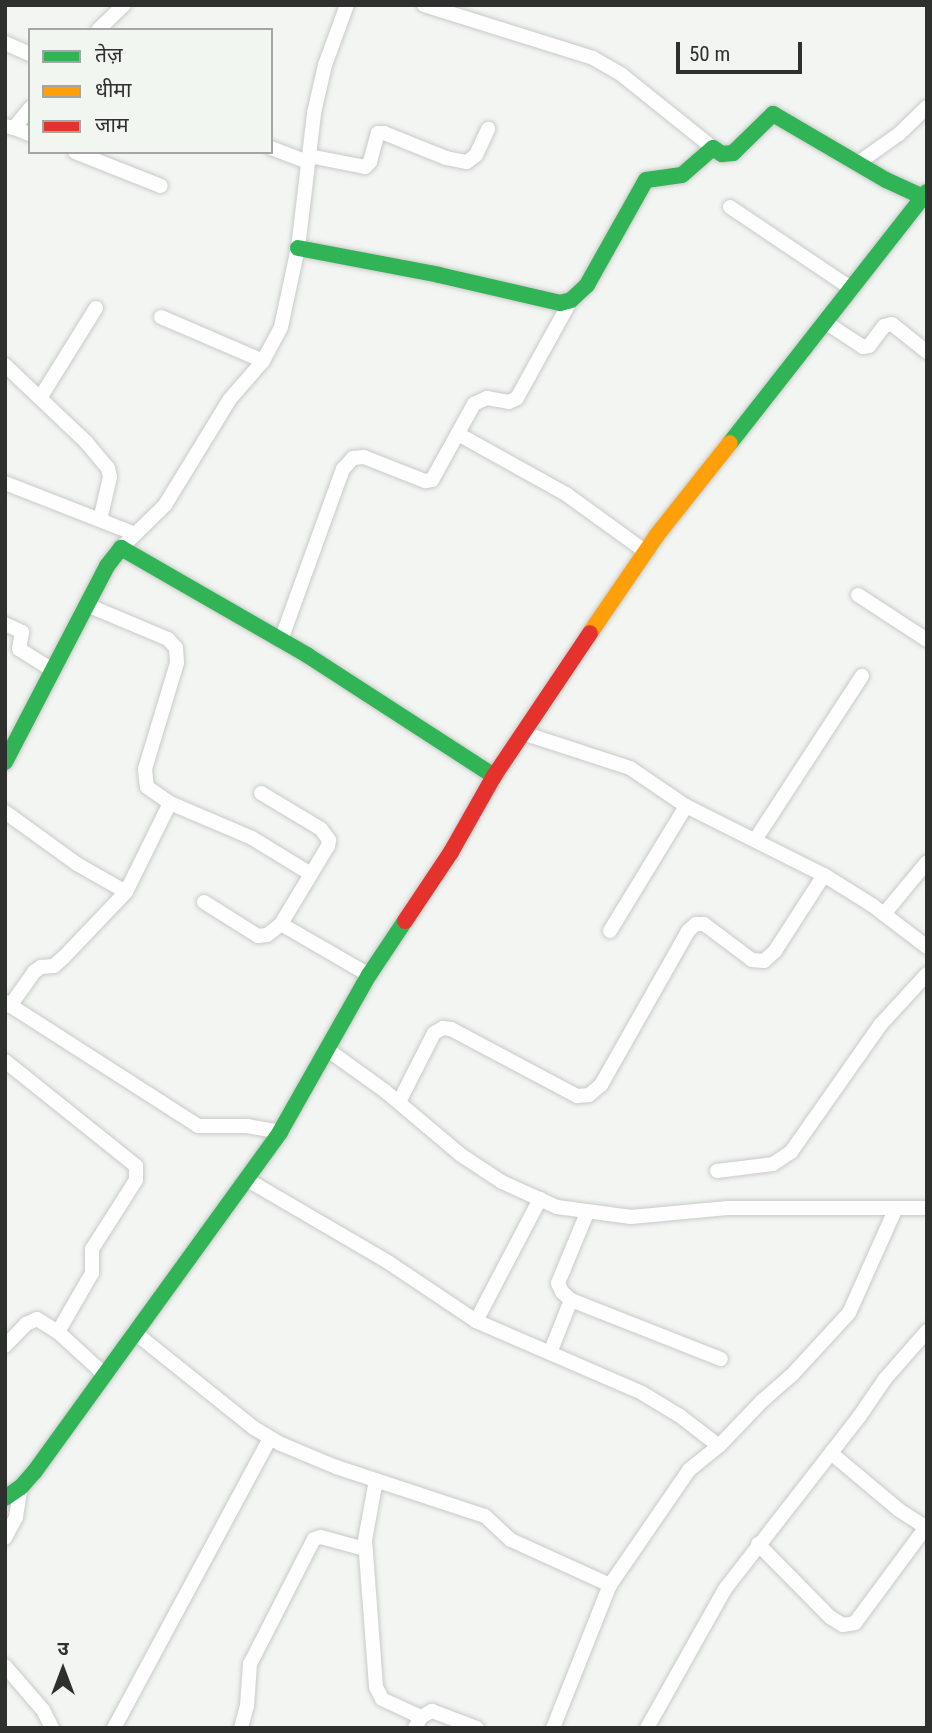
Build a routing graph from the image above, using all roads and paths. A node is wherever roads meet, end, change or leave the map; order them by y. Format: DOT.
graph roads {
  1 [pos="124,5"];
  2 [pos="347,5"];
  3 [pos="424,5"];
  4 [pos="101,28"];
  5 [pos="5,43"];
  6 [pos="28,53"];
  7 [pos="927,107"];
  8 [pos="28,110"];
  9 [pos="9,127"];
  10 [pos="488,129"];
  11 [pos="28,133"];
  12 [pos="713,148"];
  13 [pos="273,149"];
  14 [pos="80,154"];
  15 [pos="308,159"];
  16 [pos="858,163"];
  17 [pos="161,186"];
  18 [pos="925,195"];
  19 [pos="730,207"];
  20 [pos="298,248"];
  21 [pos="852,289"];
  22 [pos="571,299"];
  23 [pos="96,308"];
  24 [pos="161,317"];
  25 [pos="825,322"];
  26 [pos="927,352"];
  27 [pos="263,361"];
  28 [pos="5,365"];
  29 [pos="40,398"];
  30 [pos="458,434"];
  31 [pos="5,483"];
  32 [pos="100,520"];
  33 [pos="135,534"];
  34 [pos="121,548"];
  35 [pos="646,552"];
  36 [pos="858,595"];
  37 [pos="87,605"];
  38 [pos="5,624"];
  39 [pos="281,639"];
  40 [pos="927,640"];
  41 [pos="53,670"];
  42 [pos="862,676"];
  43 [pos="523,733"];
  44 [pos="11,738"];
  45 [pos="5,762"];
  46 [pos="494,776"];
  47 [pos="261,793"];
  48 [pos="170,803"];
  49 [pos="686,806"];
  50 [pos="5,812"];
  51 [pos="755,841"];
  52 [pos="927,862"];
  53 [pos="311,874"];
  54 [pos="824,875"];
  55 [pos="126,892"];
  56 [pos="204,902"];
  57 [pos="884,914"];
  58 [pos="281,924"];
  59 [pos="610,931"];
  60 [pos="927,947"];
  61 [pos="927,974"];
  62 [pos="369,975"];
  63 [pos="8,1004"];
  64 [pos="328,1050"];
  65 [pos="6,1062"];
  66 [pos="399,1102"];
  67 [pos="280,1132"];
  68 [pos="717,1171"];
  69 [pos="246,1179"];
  70 [pos="540,1199"];
  71 [pos="896,1208"];
  72 [pos="927,1208"];
  73 [pos="587,1213"];
  74 [pos="571,1300"];
  75 [pos="476,1321"];
  76 [pos="927,1331"];
  77 [pos="58,1332"];
  78 [pos="134,1332"];
  79 [pos="5,1346"];
  80 [pos="550,1353"];
  81 [pos="721,1359"];
  82 [pos="104,1374"];
  83 [pos="270,1438"];
  84 [pos="719,1446"];
  85 [pos="831,1453"];
  86 [pos="376,1480"];
  87 [pos="21,1487"];
  88 [pos="5,1498"];
  89 [pos="926,1527"];
  90 [pos="5,1538"];
  91 [pos="758,1544"];
  92 [pos="365,1549"];
  93 [pos="610,1586"];
  94 [pos="5,1666"];
  95 [pos="418,1722"];
  96 [pos="52,1728"];
  97 [pos="114,1728"];
  98 [pos="241,1728"];
  99 [pos="477,1728"];
  100 [pos="553,1728"];
  101 [pos="647,1728"];
  1 -- 4 [label="street"];
  2 -- 15 [label="street"];
  3 -- 12 [label="street"];
  5 -- 6 [label="street"];
  7 -- 16 [label="street"];
  8 -- 9 [label="street"];
  9 -- 11 [label="street"];
  10 -- 15 [label="street"];
  12 -- 16 [label="street"];
  12 -- 22 [label="street"];
  13 -- 15 [label="street"];
  14 -- 17 [label="street"];
  15 -- 20 [label="street"];
  16 -- 18 [label="street"];
  18 -- 21 [label="street"];
  19 -- 21 [label="street"];
  20 -- 22 [label="street"];
  20 -- 27 [label="street"];
  21 -- 25 [label="street"];
  22 -- 30 [label="street"];
  23 -- 29 [label="street"];
  24 -- 27 [label="street"];
  25 -- 26 [label="street"];
  25 -- 35 [label="street"];
  27 -- 33 [label="street"];
  28 -- 29 [label="street"];
  29 -- 32 [label="street"];
  30 -- 35 [label="street"];
  30 -- 39 [label="street"];
  31 -- 32 [label="street"];
  32 -- 33 [label="street"];
  33 -- 34 [label="street"];
  34 -- 37 [label="street"];
  34 -- 39 [label="street"];
  35 -- 43 [label="street"];
  36 -- 40 [label="street"];
  37 -- 41 [label="street"];
  37 -- 48 [label="street"];
  38 -- 41 [label="street"];
  39 -- 46 [label="street"];
  41 -- 44 [label="street"];
  42 -- 51 [label="street"];
  43 -- 46 [label="street"];
  43 -- 49 [label="street"];
  44 -- 45 [label="street"];
  46 -- 62 [label="street"];
  47 -- 53 [label="street"];
  48 -- 53 [label="street"];
  48 -- 55 [label="street"];
  49 -- 51 [label="street"];
  49 -- 59 [label="street"];
  50 -- 55 [label="street"];
  51 -- 54 [label="street"];
  52 -- 57 [label="street"];
  53 -- 58 [label="street"];
  54 -- 57 [label="street"];
  54 -- 66 [label="street"];
  55 -- 63 [label="street"];
  56 -- 58 [label="street"];
  57 -- 60 [label="street"];
  58 -- 62 [label="street"];
  61 -- 68 [label="street"];
  62 -- 64 [label="street"];
  63 -- 67 [label="street"];
  64 -- 66 [label="street"];
  64 -- 67 [label="street"];
  65 -- 77 [label="street"];
  66 -- 70 [label="street"];
  67 -- 69 [label="street"];
  69 -- 75 [label="street"];
  69 -- 78 [label="street"];
  70 -- 73 [label="street"];
  70 -- 75 [label="street"];
  71 -- 72 [label="street"];
  71 -- 73 [label="street"];
  71 -- 84 [label="street"];
  73 -- 74 [label="street"];
  74 -- 80 [label="street"];
  74 -- 81 [label="street"];
  75 -- 80 [label="street"];
  76 -- 85 [label="street"];
  77 -- 79 [label="street"];
  77 -- 82 [label="street"];
  78 -- 82 [label="street"];
  78 -- 83 [label="street"];
  80 -- 84 [label="street"];
  82 -- 87 [label="street"];
  83 -- 86 [label="street"];
  83 -- 97 [label="street"];
  84 -- 93 [label="street"];
  85 -- 89 [label="street"];
  85 -- 91 [label="street"];
  86 -- 92 [label="street"];
  86 -- 93 [label="street"];
  87 -- 88 [label="street"];
  87 -- 90 [label="street"];
  89 -- 91 [label="street"];
  91 -- 101 [label="street"];
  92 -- 95 [label="street"];
  92 -- 98 [label="street"];
  93 -- 100 [label="street"];
  94 -- 96 [label="street"];
  95 -- 99 [label="street"];
}
